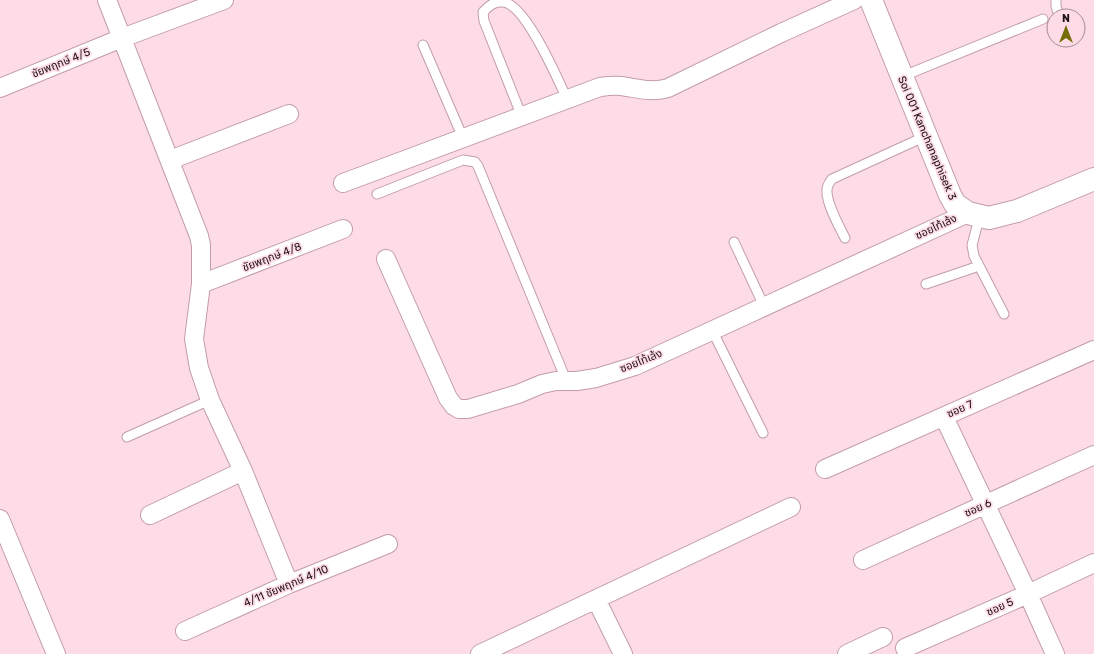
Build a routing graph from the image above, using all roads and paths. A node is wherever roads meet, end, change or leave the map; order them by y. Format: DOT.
graph roads {
  1 [pos="107,0"];
  2 [pos="224,0"];
  3 [pos="854,0"];
  4 [pos="870,0"];
  5 [pos="1043,19"];
  6 [pos="122,38"];
  7 [pos="423,45"];
  8 [pos="901,76"];
  9 [pos="0,88"];
  10 [pos="567,99"];
  11 [pos="289,114"];
  12 [pos="522,117"];
  13 [pos="926,136"];
  14 [pos="463,138"];
  15 [pos="170,160"];
  16 [pos="1094,179"];
  17 [pos="343,183"];
  18 [pos="376,194"];
  19 [pos="974,214"];
  20 [pos="343,230"];
  21 [pos="845,238"];
  22 [pos="734,242"];
  23 [pos="386,259"];
  24 [pos="979,266"];
  25 [pos="201,284"];
  26 [pos="926,284"];
  27 [pos="764,306"];
  28 [pos="1004,314"];
  29 [pos="712,330"];
  30 [pos="1094,350"];
  31 [pos="566,380"];
  32 [pos="210,400"];
  33 [pos="944,417"];
  34 [pos="763,433"];
  35 [pos="128,437"];
  36 [pos="1094,455"];
  37 [pos="825,469"];
  38 [pos="243,471"];
  39 [pos="986,504"];
  40 [pos="791,507"];
  41 [pos="150,515"];
  42 [pos="0,519"];
  43 [pos="388,544"];
  44 [pos="863,560"];
  45 [pos="1094,563"];
  46 [pos="289,584"];
  47 [pos="1028,594"];
  48 [pos="596,598"];
  49 [pos="185,631"];
  50 [pos="883,636"];
  51 [pos="905,648"];
  52 [pos="56,654"];
  53 [pos="480,654"];
  54 [pos="623,654"];
  55 [pos="847,654"];
  56 [pos="1055,654"];
  1 -- 6 [label="street"];
  2 -- 6 [label="street, ชัยพฤกษ์ 4/5"];
  3 -- 10 [label="street"];
  4 -- 8 [label="street, Soi 001 Kanchanaphisek 3"];
  5 -- 8 [label="lane"];
  6 -- 9 [label="street, ชัยพฤกษ์ 4/5"];
  6 -- 15 [label="street"];
  7 -- 14 [label="lane"];
  8 -- 13 [label="street, Soi 001 Kanchanaphisek 3"];
  10 -- 12 [label="street"];
  10 -- 12 [label="lane"];
  11 -- 15 [label="street"];
  12 -- 14 [label="street"];
  13 -- 19 [label="street, Soi 001 Kanchanaphisek 3"];
  13 -- 21 [label="lane"];
  14 -- 17 [label="street"];
  15 -- 25 [label="street"];
  16 -- 19 [label="street"];
  18 -- 31 [label="lane"];
  19 -- 24 [label="lane"];
  19 -- 27 [label="street, ซอยไท้เล้ง"];
  20 -- 25 [label="street, ชัยพฤกษ์ 4/8"];
  22 -- 27 [label="lane"];
  23 -- 31 [label="street, ซอยไท้เล้ง"];
  24 -- 26 [label="lane"];
  24 -- 28 [label="lane"];
  25 -- 32 [label="street"];
  27 -- 29 [label="street, ซอยไท้เล้ง"];
  29 -- 31 [label="street, ซอยไท้เล้ง"];
  29 -- 34 [label="lane"];
  30 -- 33 [label="street, ซอย 7"];
  32 -- 35 [label="lane"];
  32 -- 38 [label="street"];
  33 -- 37 [label="street, ซอย 7"];
  33 -- 39 [label="street"];
  36 -- 39 [label="street, ซอย 6"];
  38 -- 41 [label="street"];
  38 -- 46 [label="street"];
  39 -- 44 [label="street, ซอย 6"];
  39 -- 47 [label="street"];
  40 -- 48 [label="street"];
  42 -- 52 [label="street"];
  43 -- 46 [label="street, 4/11 ชัยพฤกษ์ 4/10"];
  45 -- 47 [label="street, ซอย 5"];
  46 -- 49 [label="street, 4/11 ชัยพฤกษ์ 4/10"];
  47 -- 51 [label="street, ซอย 5"];
  47 -- 56 [label="street"];
  48 -- 53 [label="street"];
  48 -- 54 [label="street"];
  50 -- 55 [label="street"];
}
